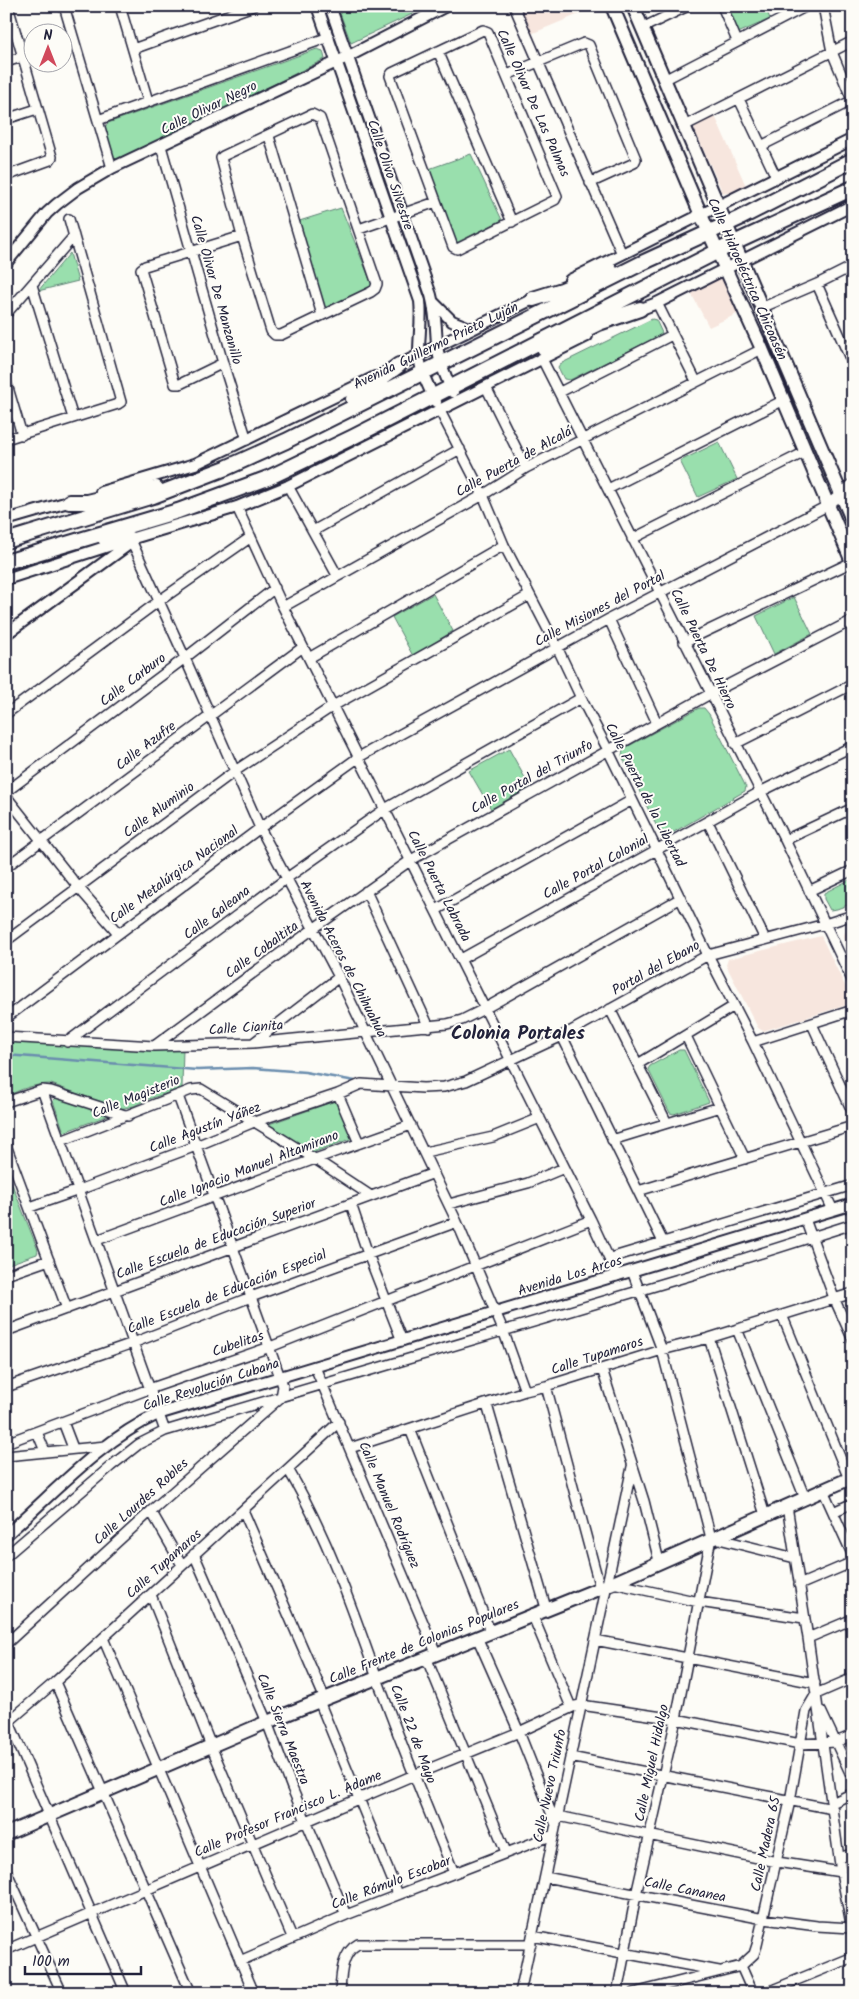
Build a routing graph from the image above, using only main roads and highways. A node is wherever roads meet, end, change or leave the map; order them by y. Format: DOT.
graph roads {
  1 [pos="612,6"];
  2 [pos="633,6"];
  3 [pos="853,160"];
  4 [pos="849,190"];
  5 [pos="726,224"];
  6 [pos="709,232"];
  7 [pos="734,243"];
  8 [pos="718,251"];
  9 [pos="642,263"];
  10 [pos="534,299"];
  11 [pos="640,309"];
  12 [pos="516,354"];
  13 [pos="399,365"];
  14 [pos="286,441"];
  15 [pos="180,486"];
  16 [pos="69,502"];
  17 [pos="853,522"];
  18 [pos="131,540"];
  19 [pos="6,542"];
  20 [pos="65,544"];
  21 [pos="6,562"];
  22 [pos="852,563"];
  23 [pos="851,1478"];
  24 [pos="6,1834"];
  1 -- 6 [label="main road, Calle Hidroeléctrica Chicoasén"];
  2 -- 5 [label="main road, Calle Hidroeléctrica Chicoasén"];
  3 -- 5 [label="main road, Avenida Guillermo Prieto Luján"];
  4 -- 7 [label="main road"];
  5 -- 6 [label="main road, Avenida Guillermo Prieto Luján"];
  5 -- 7 [label="main road, Calle Hidroeléctrica Chicoasén"];
  6 -- 8 [label="main road, Calle Hidroeléctrica Chicoasén"];
  6 -- 9 [label="main road, Avenida Guillermo Prieto Luján"];
  7 -- 8 [label="main road"];
  7 -- 17 [label="main road, Calle Hidroeléctrica Chicoasén"];
  8 -- 12 [label="main road"];
  8 -- 22 [label="main road, Calle Hidroeléctrica Chicoasén"];
  9 -- 10 [label="main road"];
  9 -- 14 [label="main road, Avenida Guillermo Prieto Luján"];
  11 -- 12 [label="main road"];
  12 -- 20 [label="main road"];
  13 -- 14 [label="main road"];
  14 -- 15 [label="main road, Avenida Guillermo Prieto Luján"];
  15 -- 16 [label="main road"];
  15 -- 19 [label="main road, Avenida Guillermo Prieto Luján"];
  18 -- 20 [label="main road"];
  20 -- 21 [label="main road"];
  23 -- 24 [label="main road, Calle Frente de Colonias Populares"];
}
